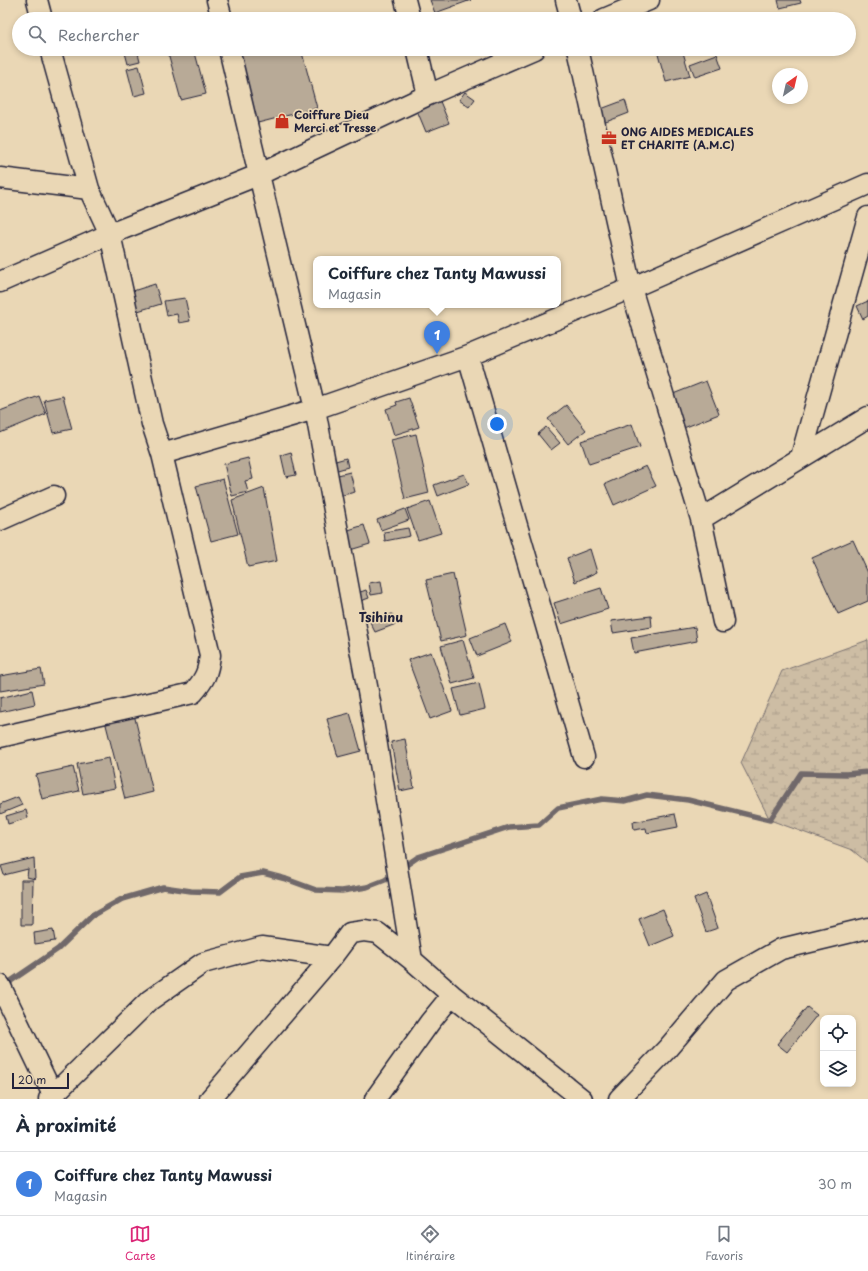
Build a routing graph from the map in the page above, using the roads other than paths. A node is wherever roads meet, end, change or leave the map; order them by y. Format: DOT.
graph roads {
  1 [pos="217,0"];
  2 [pos="405,0"];
  3 [pos="566,0"];
  4 [pos="649,0"];
  5 [pos="220,12"];
  6 [pos="408,12"];
  7 [pos="569,12"];
  8 [pos="621,12"];
  9 [pos="52,56"];
  10 [pos="231,56"];
  11 [pos="419,56"];
  12 [pos="518,56"];
  13 [pos="580,56"];
  14 [pos="428,95"];
  15 [pos="258,175"];
  16 [pos="0,178"];
  17 [pos="868,184"];
  18 [pos="88,189"];
  19 [pos="868,217"];
  20 [pos="110,234"];
  21 [pos="0,282"];
  22 [pos="631,288"];
  23 [pos="468,356"];
  24 [pos="315,409"];
  25 [pos="868,417"];
  26 [pos="162,454"];
  27 [pos="801,458"];
  28 [pos="54,496"];
  29 [pos="701,519"];
  30 [pos="0,520"];
  31 [pos="723,622"];
  32 [pos="0,737"];
  33 [pos="584,757"];
  34 [pos="868,928"];
  35 [pos="332,957"];
  36 [pos="412,960"];
  37 [pos="0,985"];
  38 [pos="452,995"];
  39 [pos="51,1097"];
  40 [pos="210,1099"];
  41 [pos="375,1099"];
  42 [pos="582,1099"];
  43 [pos="619,1099"];
  1 -- 5 [label="street"];
  2 -- 6 [label="street"];
  3 -- 7 [label="street"];
  4 -- 8 [label="street"];
  9 -- 18 [label="street"];
  10 -- 15 [label="street"];
  11 -- 14 [label="street"];
  12 -- 14 [label="street"];
  13 -- 22 [label="street"];
  14 -- 15 [label="street"];
  15 -- 20 [label="street"];
  15 -- 24 [label="street"];
  16 -- 18 [label="street"];
  17 -- 22 [label="street"];
  18 -- 20 [label="street"];
  19 -- 27 [label="street"];
  20 -- 21 [label="street"];
  20 -- 26 [label="street"];
  22 -- 23 [label="street"];
  22 -- 29 [label="street"];
  23 -- 24 [label="street"];
  23 -- 33 [label="street"];
  24 -- 26 [label="street"];
  24 -- 36 [label="street"];
  25 -- 27 [label="street"];
  26 -- 32 [label="street"];
  27 -- 29 [label="street"];
  28 -- 30 [label="street"];
  29 -- 31 [label="street"];
  34 -- 43 [label="street"];
  35 -- 36 [label="street"];
  35 -- 39 [label="street"];
  35 -- 40 [label="street"];
  36 -- 38 [label="street"];
  37 -- 39 [label="street"];
  38 -- 41 [label="street"];
  38 -- 42 [label="street"];
}
